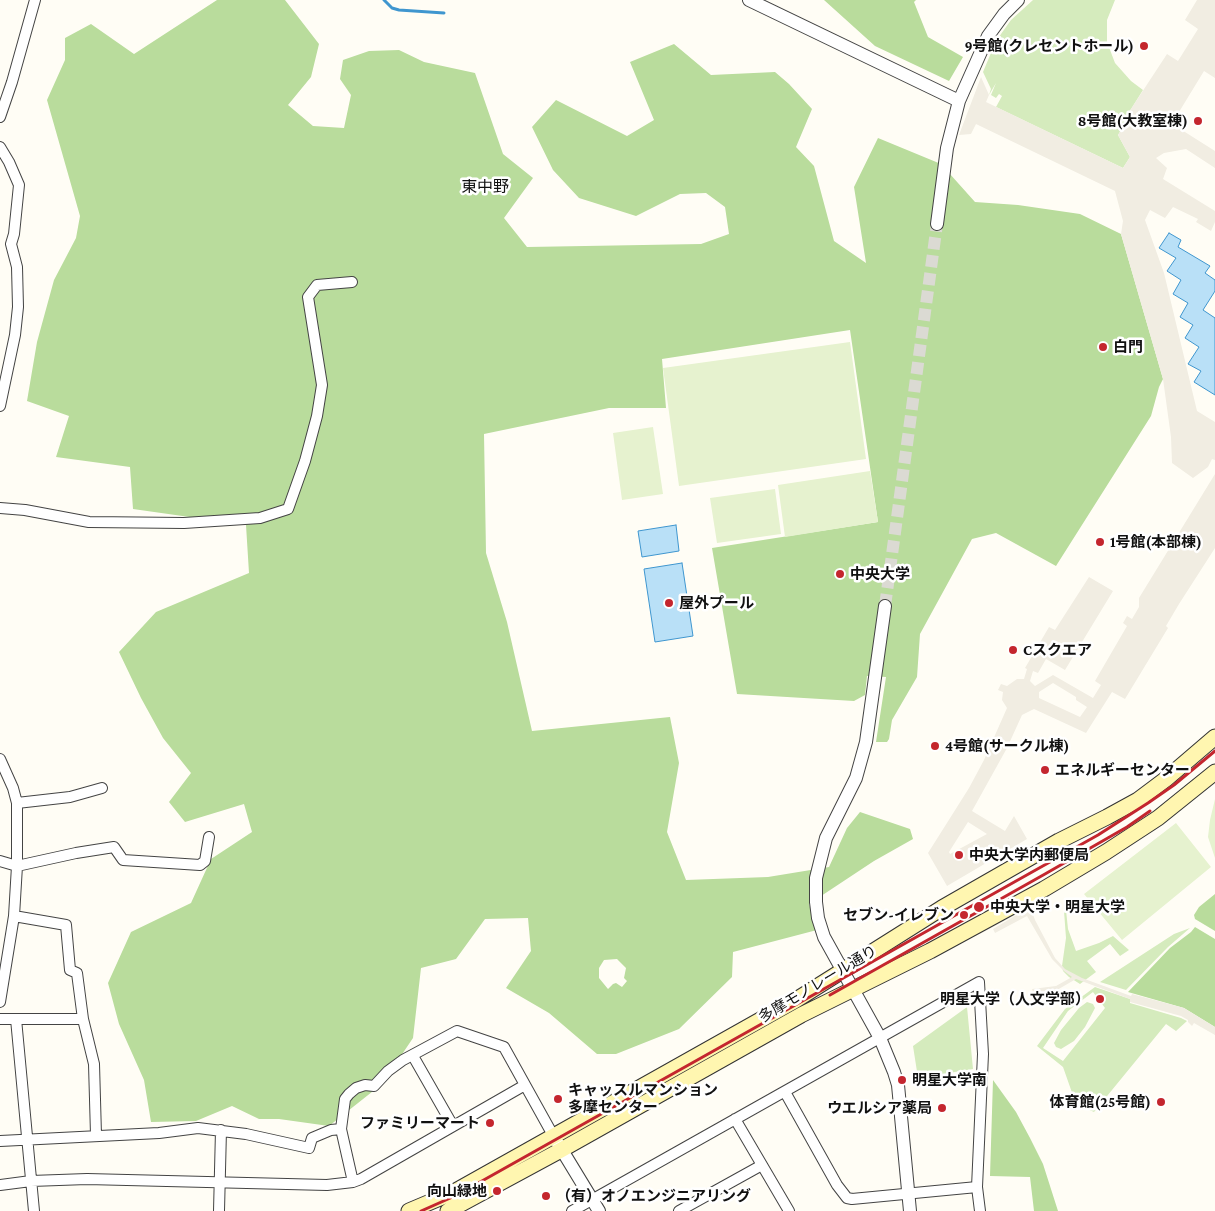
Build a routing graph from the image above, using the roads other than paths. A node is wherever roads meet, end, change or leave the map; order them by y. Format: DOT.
graph roads {
  1 [pos="35,0"];
  2 [pos="749,0"];
  3 [pos="1018,0"];
  4 [pos="960,101"];
  5 [pos="0,117"];
  6 [pos="0,148"];
  7 [pos="937,224"];
  8 [pos="352,282"];
  9 [pos="0,406"];
  10 [pos="0,508"];
  11 [pos="884,606"];
  12 [pos="1215,737"];
  13 [pos="0,759"];
  14 [pos="1215,772"];
  15 [pos="102,788"];
  16 [pos="17,803"];
  17 [pos="209,837"];
  18 [pos="0,860"];
  19 [pos="17,866"];
  20 [pos="14,916"];
  21 [pos="842,970"];
  22 [pos="854,990"];
  23 [pos="0,1002"];
  24 [pos="0,1019"];
  25 [pos="83,1019"];
  26 [pos="16,1020"];
  27 [pos="880,1038"];
  28 [pos="413,1056"];
  29 [pos="525,1085"];
  30 [pos="784,1092"];
  31 [pos="735,1119"];
  32 [pos="453,1126"];
  33 [pos="340,1129"];
  34 [pos="222,1130"];
  35 [pos="96,1135"];
  36 [pos="27,1138"];
  37 [pos="0,1141"];
  38 [pos="557,1143"];
  39 [pos="762,1165"];
  40 [pos="31,1181"];
  41 [pos="220,1182"];
  42 [pos="353,1182"];
  43 [pos="0,1185"];
  44 [pos="977,1187"];
  45 [pos="908,1194"];
  46 [pos="595,1206"];
  47 [pos="34,1211"];
  48 [pos="219,1211"];
  49 [pos="408,1211"];
  50 [pos="448,1211"];
  51 [pos="572,1211"];
  52 [pos="679,1211"];
  53 [pos="789,1211"];
  54 [pos="910,1211"];
  55 [pos="980,1211"];
  1 -- 5 [label="street"];
  2 -- 4 [label="street"];
  3 -- 4 [label="street"];
  4 -- 7 [label="street"];
  6 -- 9 [label="street"];
  8 -- 10 [label="street"];
  11 -- 21 [label="street"];
  12 -- 21 [label="main road, 多摩モノレール通り"];
  13 -- 16 [label="street"];
  14 -- 22 [label="main road, 多摩モノレール通り"];
  15 -- 16 [label="street"];
  16 -- 19 [label="street"];
  17 -- 19 [label="street"];
  18 -- 19 [label="street"];
  19 -- 20 [label="street"];
  20 -- 23 [label="street"];
  20 -- 25 [label="street"];
  21 -- 22 [label="street"];
  21 -- 38 [label="main road, 多摩モノレール通り"];
  22 -- 27 [label="street"];
  22 -- 38 [label="main road, 多摩モノレール通り"];
  24 -- 26 [label="street"];
  25 -- 26 [label="street"];
  25 -- 35 [label="street"];
  26 -- 36 [label="street"];
  27 -- 30 [label="street"];
  27 -- 44 [label="street"];
  27 -- 45 [label="street"];
  28 -- 29 [label="street"];
  28 -- 32 [label="street"];
  28 -- 33 [label="street"];
  29 -- 32 [label="street"];
  29 -- 38 [label="street"];
  30 -- 31 [label="street"];
  30 -- 45 [label="street"];
  31 -- 39 [label="street"];
  31 -- 46 [label="street"];
  32 -- 42 [label="street"];
  33 -- 34 [label="street"];
  33 -- 42 [label="street"];
  34 -- 35 [label="street"];
  34 -- 41 [label="street"];
  35 -- 36 [label="street"];
  36 -- 37 [label="street"];
  36 -- 40 [label="street"];
  38 -- 46 [label="street"];
  38 -- 49 [label="main road, 多摩モノレール通り"];
  38 -- 50 [label="main road, 多摩モノレール通り"];
  39 -- 52 [label="street"];
  39 -- 53 [label="street"];
  40 -- 41 [label="street"];
  40 -- 43 [label="street"];
  40 -- 47 [label="street"];
  41 -- 42 [label="street"];
  41 -- 48 [label="street"];
  44 -- 45 [label="street"];
  44 -- 55 [label="street"];
  45 -- 54 [label="street"];
  46 -- 51 [label="street"];
}
